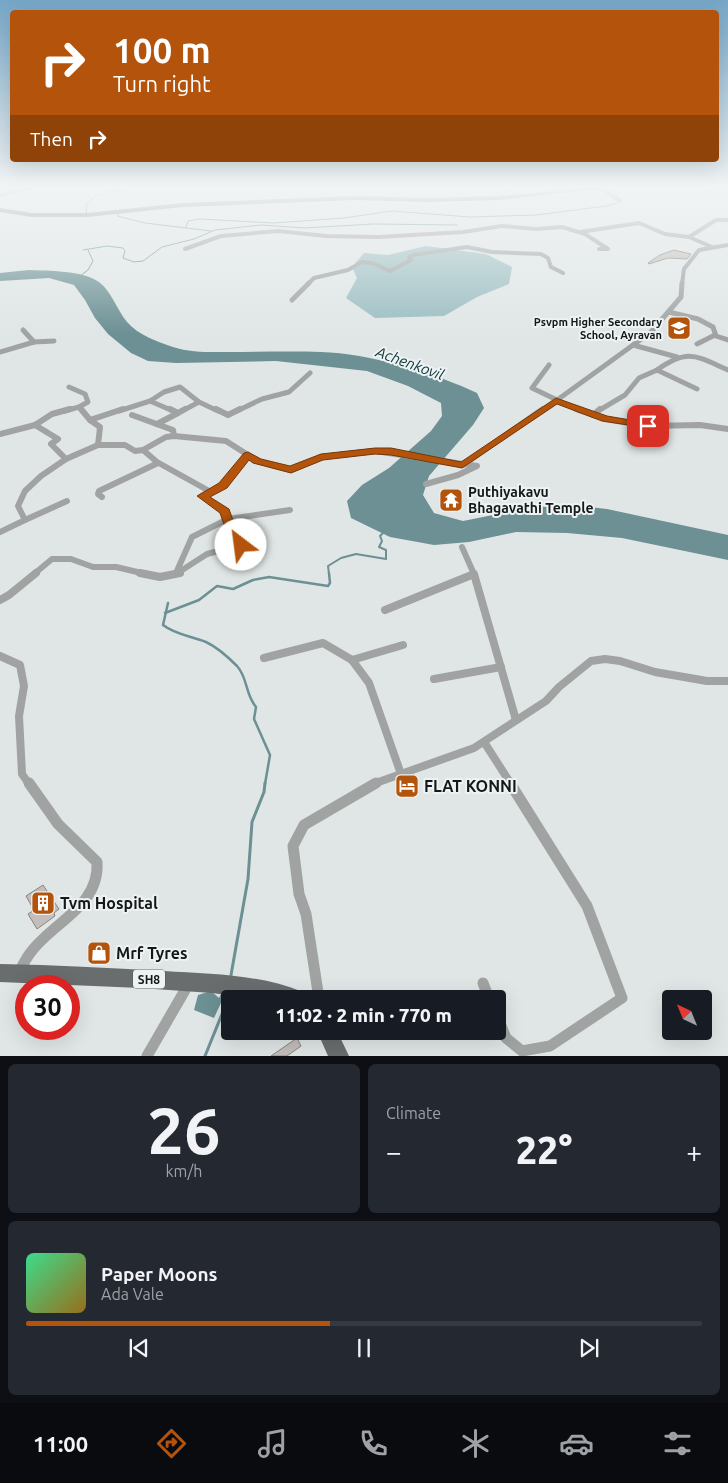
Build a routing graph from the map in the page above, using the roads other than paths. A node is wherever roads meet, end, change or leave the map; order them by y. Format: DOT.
graph roads {
  1 [pos="231,235"];
  2 [pos="323,235"];
  3 [pos="407,235"];
  4 [pos="584,235"];
  5 [pos="675,235"];
  6 [pos="692,235"];
  7 [pos="689,237"];
  8 [pos="728,245"];
  9 [pos="714,247"];
  10 [pos="185,249"];
  11 [pos="599,249"];
  12 [pos="563,273"];
  13 [pos="292,300"];
  14 [pos="668,312"];
  15 [pos="23,330"];
  16 [pos="715,335"];
  17 [pos="54,340"];
  18 [pos="728,340"];
  19 [pos="34,342"];
  20 [pos="697,344"];
  21 [pos="633,346"];
  22 [pos="0,352"];
  23 [pos="676,357"];
  24 [pos="549,366"];
  25 [pos="657,370"];
  26 [pos="728,370"];
  27 [pos="310,373"];
  28 [pos="70,387"];
  29 [pos="696,389"];
  30 [pos="150,401"];
  31 [pos="556,401"];
  32 [pos="199,402"];
  33 [pos="79,408"];
  34 [pos="178,413"];
  35 [pos="132,415"];
  36 [pos="593,416"];
  37 [pos="90,420"];
  38 [pos="157,424"];
  39 [pos="35,425"];
  40 [pos="728,430"];
  41 [pos="0,434"];
  42 [pos="174,436"];
  43 [pos="98,445"];
  44 [pos="143,450"];
  45 [pos="248,455"];
  46 [pos="66,459"];
  47 [pos="158,463"];
  48 [pos="462,465"];
  49 [pos="426,484"];
  50 [pos="211,492"];
  51 [pos="102,497"];
  52 [pos="67,501"];
  53 [pos="290,510"];
  54 [pos="228,519"];
  55 [pos="25,520"];
  56 [pos="0,532"];
  57 [pos="462,547"];
  58 [pos="176,573"];
  59 [pos="474,574"];
  60 [pos="0,600"];
  61 [pos="385,610"];
  62 [pos="403,645"];
  63 [pos="0,656"];
  64 [pos="264,658"];
  65 [pos="352,660"];
  66 [pos="501,667"];
  67 [pos="434,679"];
  68 [pos="728,681"];
  69 [pos="516,720"];
  70 [pos="484,742"];
  71 [pos="401,774"];
  72 [pos="9,974"];
  73 [pos="190,982"];
  74 [pos="483,983"];
  75 [pos="266,990"];
  76 [pos="318,990"];
  77 [pos="486,990"];
  78 [pos="506,1038"];
  79 [pos="331,1040"];
  80 [pos="147,1056"];
  81 [pos="339,1056"];
  1 -- 10 [label="street"];
  2 -- 3 [label="street"];
  4 -- 11 [label="street"];
  5 -- 7 [label="street"];
  6 -- 7 [label="street"];
  7 -- 9 [label="street"];
  8 -- 9 [label="street"];
  9 -- 14 [label="street"];
  12 -- 13 [label="street"];
  14 -- 16 [label="street"];
  14 -- 21 [label="street"];
  15 -- 19 [label="street"];
  16 -- 18 [label="street"];
  16 -- 20 [label="street"];
  17 -- 19 [label="street"];
  19 -- 22 [label="street"];
  21 -- 23 [label="street"];
  21 -- 31 [label="street"];
  23 -- 25 [label="street"];
  23 -- 26 [label="street"];
  24 -- 31 [label="street"];
  25 -- 29 [label="street"];
  25 -- 36 [label="street"];
  27 -- 32 [label="street"];
  28 -- 33 [label="street"];
  30 -- 32 [label="street"];
  30 -- 34 [label="street"];
  30 -- 37 [label="street"];
  31 -- 36 [label="street"];
  31 -- 48 [label="street"];
  32 -- 34 [label="street"];
  33 -- 37 [label="street"];
  33 -- 39 [label="street"];
  34 -- 38 [label="street"];
  35 -- 38 [label="street"];
  36 -- 40 [label="street"];
  37 -- 43 [label="street"];
  38 -- 42 [label="street"];
  39 -- 41 [label="street"];
  39 -- 46 [label="street"];
  42 -- 44 [label="street"];
  42 -- 45 [label="street"];
  43 -- 44 [label="street"];
  43 -- 46 [label="street"];
  44 -- 47 [label="street"];
  45 -- 48 [label="street"];
  45 -- 50 [label="street"];
  46 -- 55 [label="street"];
  47 -- 50 [label="street"];
  47 -- 51 [label="street"];
  48 -- 49 [label="street"];
  50 -- 54 [label="street"];
  52 -- 55 [label="street"];
  53 -- 54 [label="street"];
  54 -- 58 [label="street"];
  54 -- 58 [label="street"];
  55 -- 56 [label="street"];
  57 -- 59 [label="street"];
  58 -- 60 [label="street"];
  59 -- 61 [label="street"];
  59 -- 66 [label="street"];
  62 -- 65 [label="street"];
  63 -- 72 [label="street"];
  64 -- 65 [label="street"];
  65 -- 71 [label="street"];
  66 -- 67 [label="street"];
  66 -- 69 [label="street"];
  68 -- 69 [label="street"];
  69 -- 70 [label="street"];
  70 -- 71 [label="street"];
  70 -- 78 [label="street"];
  71 -- 76 [label="street"];
  72 -- 73 [label="main road, SH8"];
  73 -- 75 [label="main road, SH8"];
  73 -- 80 [label="street"];
  74 -- 77 [label="street"];
  79 -- 81 [label="main road"];
}
